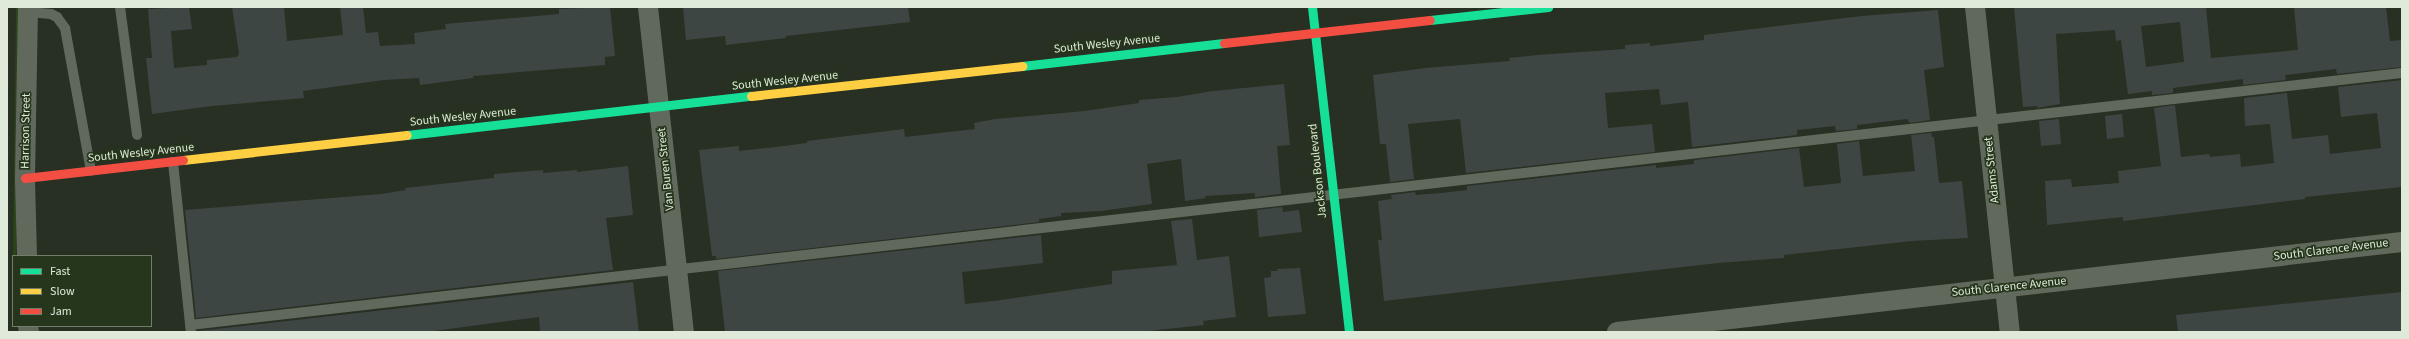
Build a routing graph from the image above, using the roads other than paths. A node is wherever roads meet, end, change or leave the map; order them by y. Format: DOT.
graph roads {
  1 [pos="120,7"];
  2 [pos="648,7"];
  3 [pos="1312,7"];
  4 [pos="1548,7"];
  5 [pos="1975,7"];
  6 [pos="28,10"];
  7 [pos="1315,33"];
  8 [pos="2402,73"];
  9 [pos="659,107"];
  10 [pos="1987,120"];
  11 [pos="136,135"];
  12 [pos="173,162"];
  13 [pos="91,171"];
  14 [pos="25,178"];
  15 [pos="1333,195"];
  16 [pos="2402,242"];
  17 [pos="26,255"];
  18 [pos="677,270"];
  19 [pos="2005,287"];
  20 [pos="191,329"];
  21 [pos="684,332"];
  22 [pos="1349,332"];
  23 [pos="1617,332"];
  24 [pos="2010,332"];
  1 -- 11 [label="lane"];
  2 -- 9 [label="street, Van Buren Street"];
  3 -- 7 [label="street, Jackson Boulevard"];
  4 -- 7 [label="street, South Wesley Avenue"];
  5 -- 10 [label="street, Adams Street"];
  6 -- 13 [label="lane"];
  6 -- 14 [label="street, Harrison Street"];
  7 -- 9 [label="street, South Wesley Avenue"];
  7 -- 15 [label="street, Jackson Boulevard"];
  8 -- 10 [label="lane"];
  9 -- 12 [label="street, South Wesley Avenue"];
  9 -- 18 [label="street, Van Buren Street"];
  10 -- 15 [label="lane"];
  10 -- 19 [label="street, Adams Street"];
  12 -- 13 [label="street, South Wesley Avenue"];
  12 -- 20 [label="lane"];
  13 -- 14 [label="street, South Wesley Avenue"];
  14 -- 17 [label="street, Harrison Street"];
  15 -- 18 [label="lane"];
  15 -- 22 [label="street, Jackson Boulevard"];
  16 -- 19 [label="street, South Clarence Avenue"];
  18 -- 20 [label="lane"];
  18 -- 21 [label="street, Van Buren Street"];
  19 -- 23 [label="street, South Clarence Avenue"];
  19 -- 24 [label="street, Adams Street"];
}
